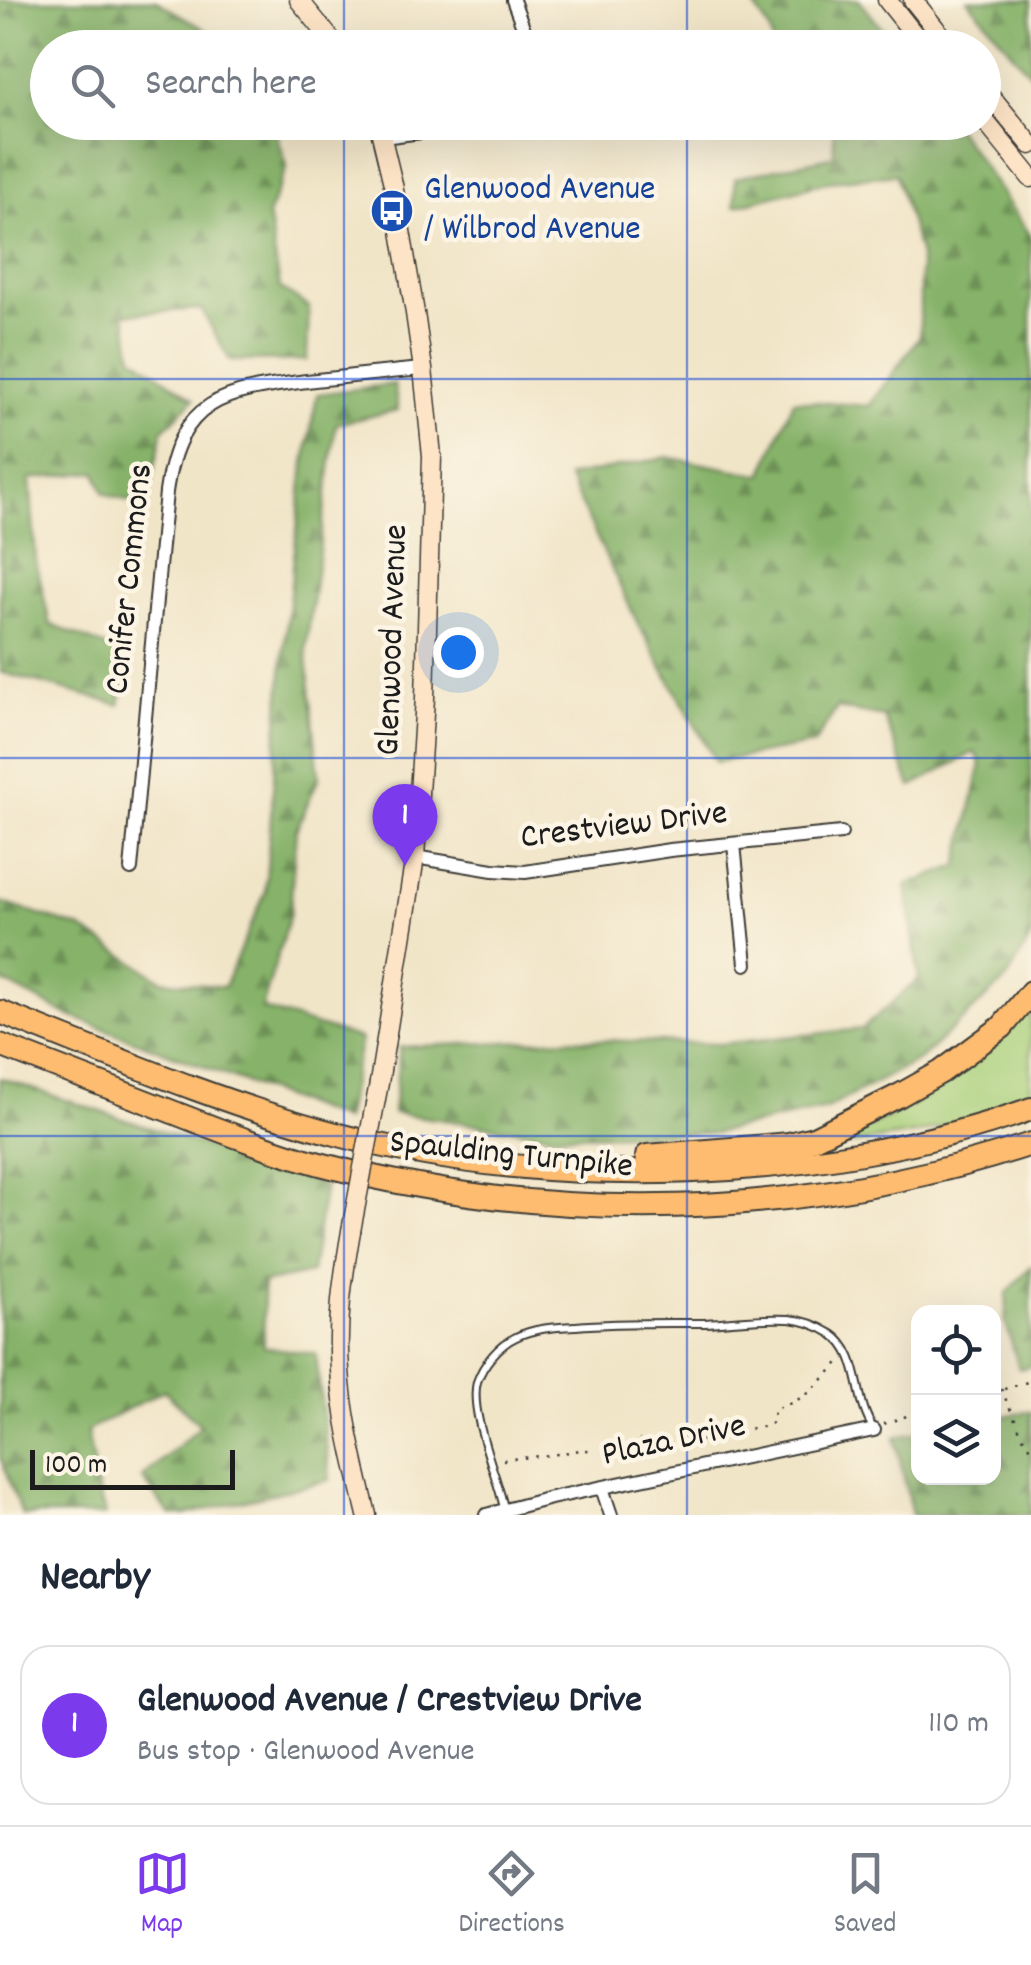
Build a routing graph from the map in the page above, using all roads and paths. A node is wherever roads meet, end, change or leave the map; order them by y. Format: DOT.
graph roads {
  1 [pos="299,0"];
  2 [pos="513,0"];
  3 [pos="887,0"];
  4 [pos="913,0"];
  5 [pos="323,30"];
  6 [pos="524,30"];
  7 [pos="911,30"];
  8 [pos="937,30"];
  9 [pos="1001,109"];
  10 [pos="383,140"];
  11 [pos="1000,140"];
  12 [pos="1031,145"];
  13 [pos="1031,178"];
  14 [pos="423,369"];
  15 [pos="842,833"];
  16 [pos="734,844"];
  17 [pos="415,857"];
  18 [pos="131,869"];
  19 [pos="746,964"];
  20 [pos="1031,992"];
  21 [pos="0,1012"];
  22 [pos="0,1044"];
  23 [pos="1031,1109"];
  24 [pos="1031,1144"];
  25 [pos="560,1170"];
  26 [pos="848,1352"];
  27 [pos="1031,1381"];
  28 [pos="1001,1389"];
  29 [pos="911,1414"];
  30 [pos="874,1430"];
  31 [pos="632,1448"];
  32 [pos="1031,1448"];
  33 [pos="591,1452"];
  34 [pos="508,1459"];
  35 [pos="602,1488"];
  36 [pos="504,1511"];
  37 [pos="362,1514"];
  38 [pos="486,1515"];
  39 [pos="611,1515"];
  1 -- 5 [label="street"];
  2 -- 6 [label="street"];
  3 -- 7 [label="street"];
  4 -- 8 [label="street"];
  9 -- 12 [label="street"];
  10 -- 14 [label="street, Glenwood Avenue"];
  11 -- 13 [label="street"];
  14 -- 17 [label="street, Glenwood Avenue"];
  14 -- 18 [label="street, Conifer Commons"];
  15 -- 16 [label="street, Crestview Drive"];
  16 -- 17 [label="street, Crestview Drive"];
  16 -- 19 [label="street"];
  17 -- 37 [label="street, Glenwood Avenue, bridge"];
  20 -- 25 [label="highway"];
  21 -- 25 [label="highway, Spaulding Turnpike"];
  22 -- 24 [label="highway, Spaulding Turnpike"];
  23 -- 25 [label="highway, Spaulding Turnpike"];
  26 -- 30 [label="lane"];
  26 -- 31 [label="path"];
  26 -- 36 [label="lane"];
  27 -- 28 [label="path"];
  28 -- 32 [label="path"];
  29 -- 30 [label="path"];
  30 -- 35 [label="street, Plaza Drive"];
  33 -- 34 [label="path"];
  35 -- 36 [label="street, Plaza Drive"];
  35 -- 39 [label="street"];
  36 -- 38 [label="street, Plaza Drive"];
}
